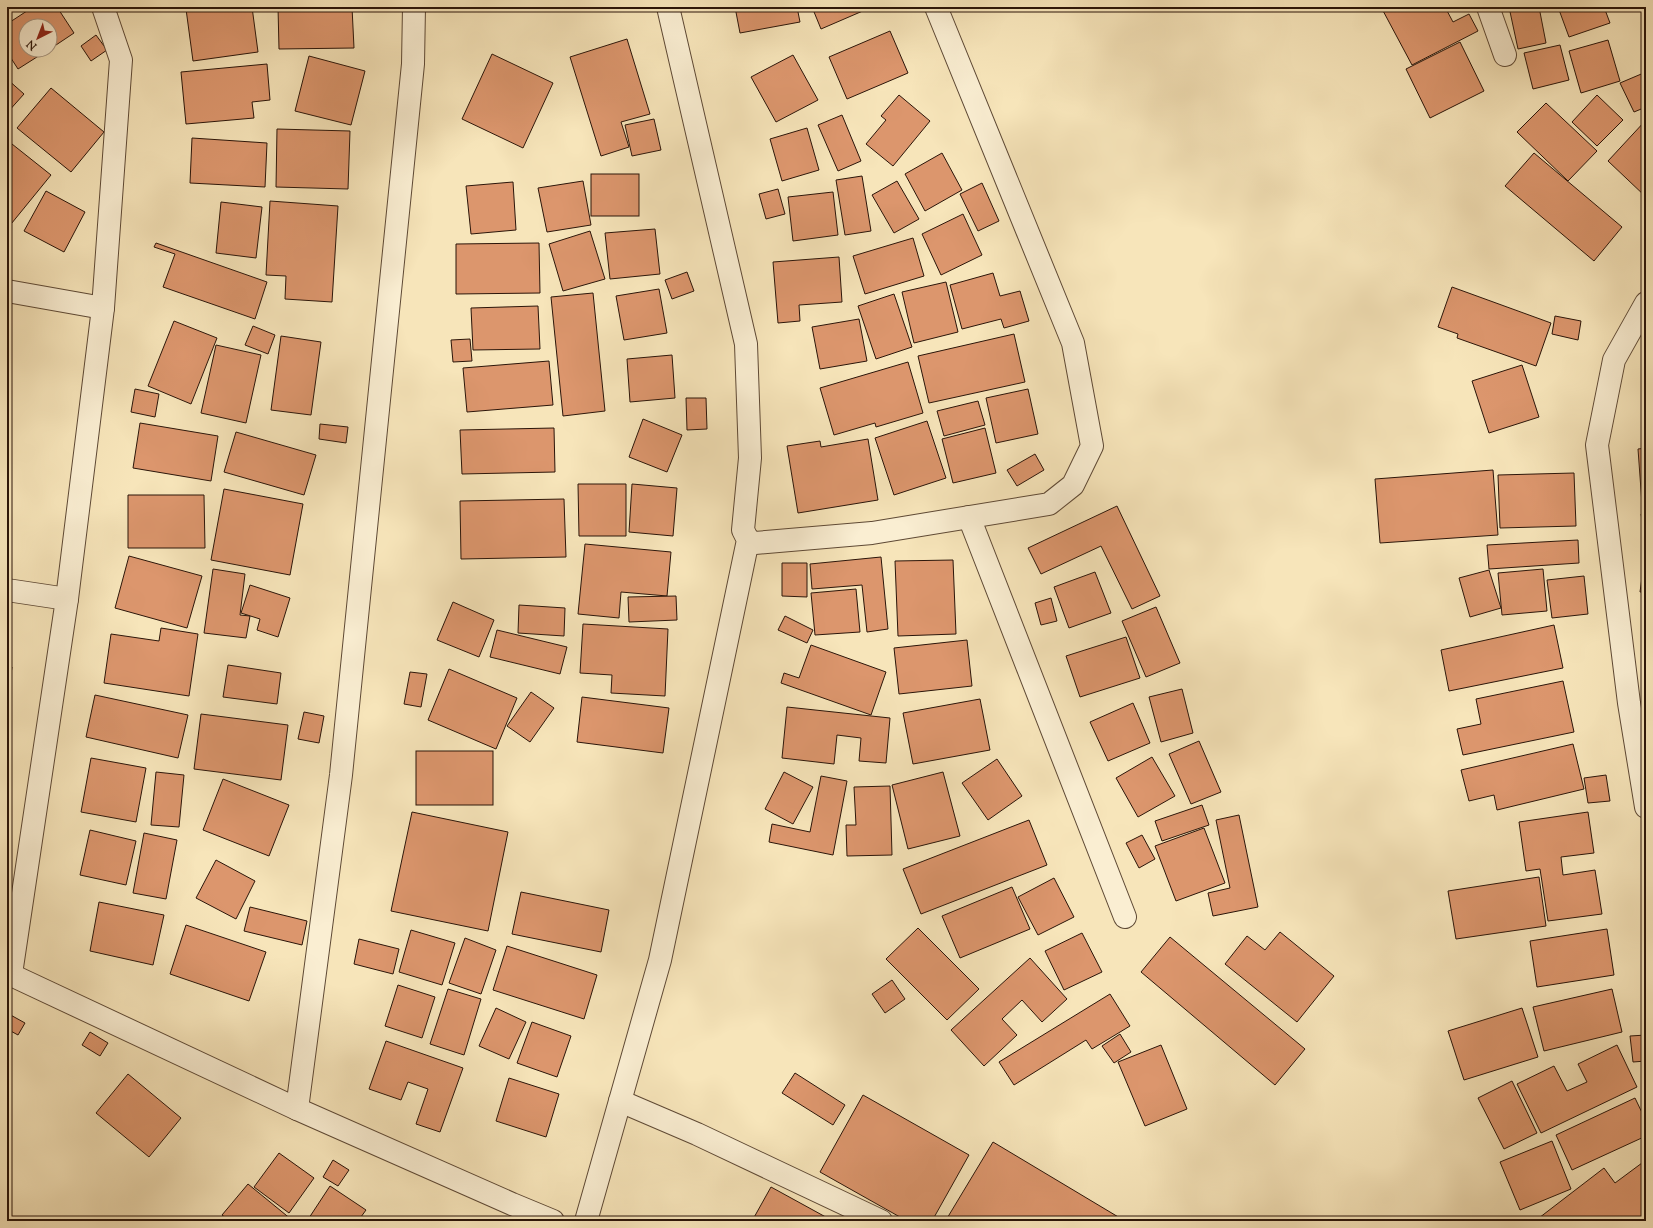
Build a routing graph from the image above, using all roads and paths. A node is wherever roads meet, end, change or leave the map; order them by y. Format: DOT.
graph roads {
  1 [pos="103,7"];
  2 [pos="414,7"];
  3 [pos="668,7"];
  4 [pos="936,7"];
  5 [pos="1488,7"];
  6 [pos="1505,55"];
  7 [pos="7,291"];
  8 [pos="1646,303"];
  9 [pos="103,308"];
  10 [pos="969,517"];
  11 [pos="748,540"];
  12 [pos="7,590"];
  13 [pos="67,599"];
  14 [pos="1638,702"];
  15 [pos="1646,807"];
  16 [pos="1125,917"];
  17 [pos="9,974"];
  18 [pos="620,1101"];
  19 [pos="297,1109"];
  20 [pos="553,1221"];
  21 [pos="586,1221"];
  22 [pos="881,1221"];
  1 -- 9 [label="street"];
  2 -- 19 [label="street"];
  3 -- 11 [label="street"];
  4 -- 10 [label="street"];
  5 -- 6 [label="street"];
  7 -- 9 [label="street"];
  8 -- 14 [label="street"];
  9 -- 13 [label="street"];
  10 -- 11 [label="street"];
  10 -- 16 [label="street"];
  11 -- 18 [label="street"];
  12 -- 13 [label="street"];
  13 -- 17 [label="street"];
  14 -- 15 [label="street"];
  17 -- 19 [label="street"];
  18 -- 21 [label="street"];
  18 -- 22 [label="street"];
  19 -- 20 [label="street"];
}
